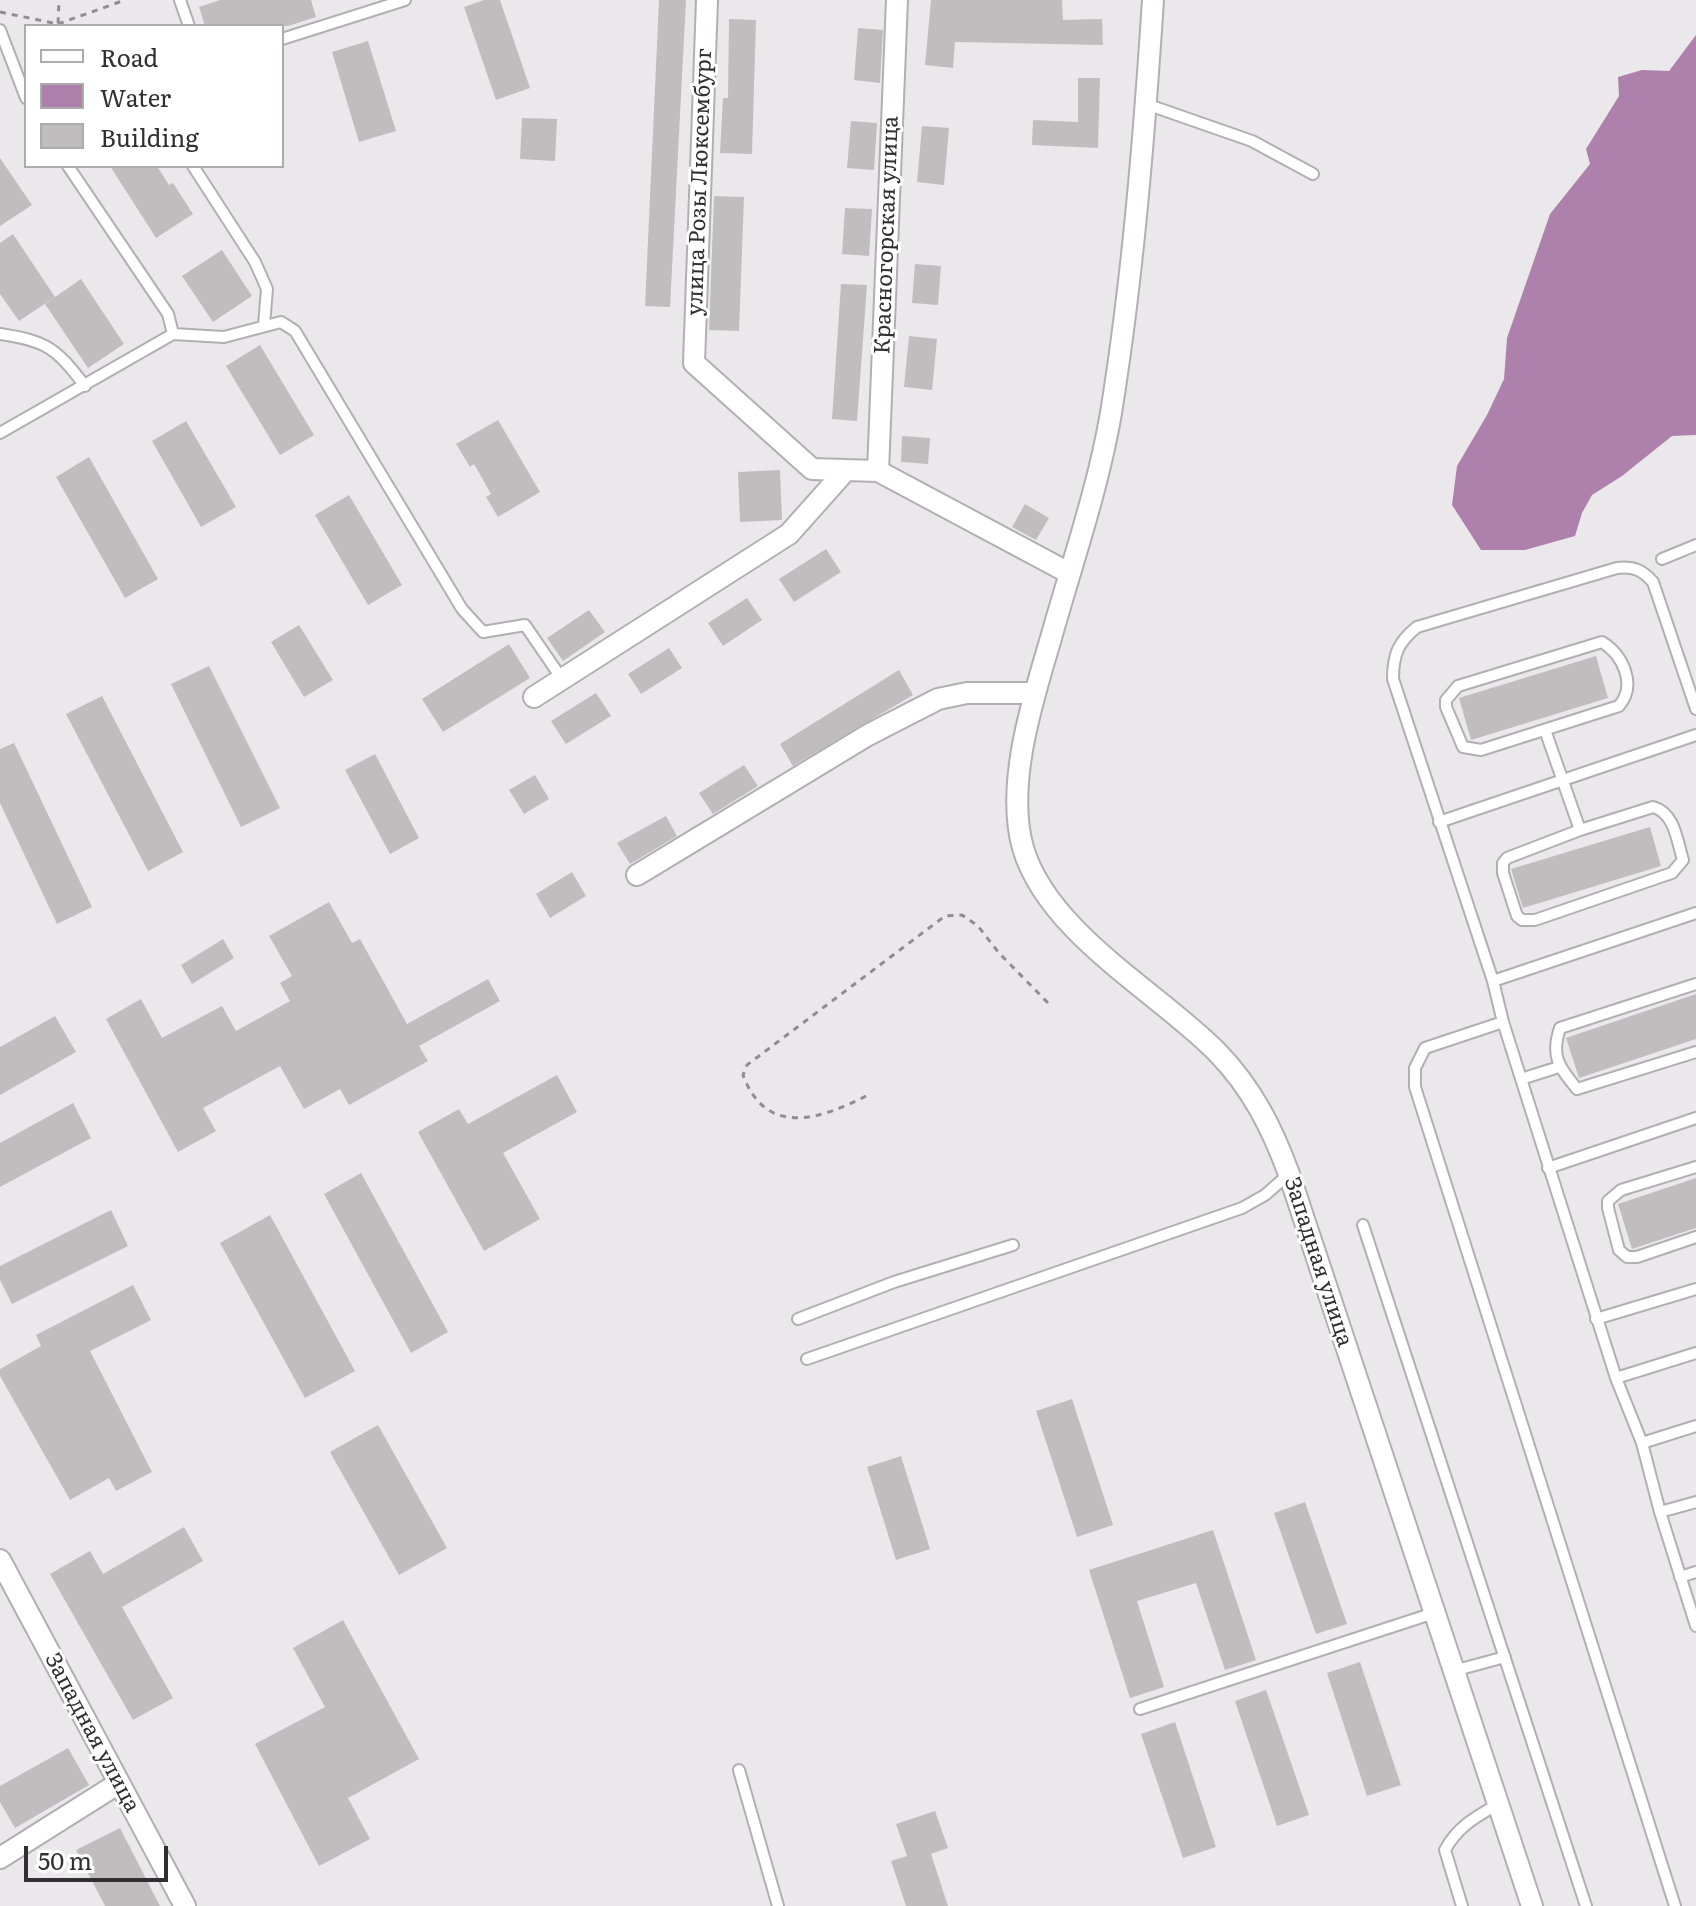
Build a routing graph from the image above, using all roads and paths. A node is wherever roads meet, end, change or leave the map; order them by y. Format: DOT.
graph roads {
  1 [pos="59,0"];
  2 [pos="125,0"];
  3 [pos="180,0"];
  4 [pos="405,0"];
  5 [pos="707,0"];
  6 [pos="897,0"];
  7 [pos="1153,0"];
  8 [pos="0,12"];
  9 [pos="58,24"];
  10 [pos="188,24"];
  11 [pos="0,30"];
  12 [pos="284,38"];
  13 [pos="24,93"];
  14 [pos="1146,104"];
  15 [pos="69,168"];
  16 [pos="194,168"];
  17 [pos="1313,174"];
  18 [pos="264,325"];
  19 [pos="0,334"];
  20 [pos="173,334"];
  21 [pos="85,386"];
  22 [pos="0,433"];
  23 [pos="846,470"];
  24 [pos="878,471"];
  25 [pos="1696,545"];
  26 [pos="1662,559"];
  27 [pos="1069,573"];
  28 [pos="562,679"];
  29 [pos="1035,693"];
  30 [pos="534,697"];
  31 [pos="1696,709"];
  32 [pos="1545,730"];
  33 [pos="1696,735"];
  34 [pos="1561,778"];
  35 [pos="1439,822"];
  36 [pos="1580,830"];
  37 [pos="637,875"];
  38 [pos="1696,913"];
  39 [pos="1493,981"];
  40 [pos="1696,984"];
  41 [pos="1050,1005"];
  42 [pos="1503,1022"];
  43 [pos="1696,1052"];
  44 [pos="1559,1067"];
  45 [pos="1521,1079"];
  46 [pos="866,1096"];
  47 [pos="1696,1118"];
  48 [pos="1696,1167"];
  49 [pos="1548,1168"];
  50 [pos="1289,1174"];
  51 [pos="1363,1225"];
  52 [pos="1696,1237"];
  53 [pos="1013,1245"];
  54 [pos="1696,1289"];
  55 [pos="798,1319"];
  56 [pos="1596,1319"];
  57 [pos="1696,1353"];
  58 [pos="807,1359"];
  59 [pos="1616,1378"];
  60 [pos="1696,1426"];
  61 [pos="1642,1443"];
  62 [pos="1696,1502"];
  63 [pos="1660,1512"];
  64 [pos="0,1560"];
  65 [pos="1696,1572"];
  66 [pos="1680,1577"];
  67 [pos="1434,1613"];
  68 [pos="1696,1626"];
  69 [pos="1505,1657"];
  70 [pos="1453,1671"];
  71 [pos="1140,1709"];
  72 [pos="739,1770"];
  73 [pos="119,1783"];
  74 [pos="1498,1804"];
  75 [pos="0,1858"];
  76 [pos="185,1906"];
  77 [pos="778,1906"];
  78 [pos="1462,1906"];
  79 [pos="1532,1906"];
  80 [pos="1586,1906"];
  81 [pos="1675,1906"];
  1 -- 9 [label="path"];
  2 -- 9 [label="path"];
  3 -- 10 [label="lane"];
  4 -- 12 [label="lane"];
  5 -- 23 [label="street, улица Розы Люксембург"];
  6 -- 24 [label="street, Красногорская улица"];
  7 -- 14 [label="street, Западная улица"];
  8 -- 9 [label="path"];
  11 -- 13 [label="lane"];
  14 -- 17 [label="lane"];
  14 -- 27 [label="street, Западная улица"];
  15 -- 20 [label="lane"];
  16 -- 18 [label="lane"];
  18 -- 20 [label="lane"];
  18 -- 28 [label="lane"];
  19 -- 21 [label="lane"];
  20 -- 21 [label="lane"];
  21 -- 22 [label="lane"];
  23 -- 24 [label="street"];
  23 -- 28 [label="street"];
  24 -- 27 [label="street"];
  25 -- 26 [label="lane"];
  27 -- 29 [label="street, Западная улица"];
  28 -- 30 [label="street"];
  29 -- 37 [label="street"];
  29 -- 50 [label="street, Западная улица"];
  31 -- 35 [label="lane"];
  32 -- 32 [label="lane"];
  32 -- 34 [label="lane"];
  33 -- 34 [label="lane"];
  34 -- 35 [label="lane"];
  34 -- 36 [label="lane"];
  35 -- 39 [label="lane"];
  36 -- 36 [label="lane"];
  38 -- 39 [label="lane"];
  39 -- 42 [label="lane"];
  40 -- 44 [label="lane"];
  41 -- 46 [label="path"];
  42 -- 45 [label="lane"];
  42 -- 81 [label="lane"];
  43 -- 44 [label="lane"];
  44 -- 45 [label="lane"];
  45 -- 49 [label="lane"];
  47 -- 49 [label="lane"];
  48 -- 52 [label="lane"];
  49 -- 56 [label="lane"];
  50 -- 58 [label="lane"];
  50 -- 67 [label="street, Западная улица"];
  51 -- 69 [label="lane"];
  53 -- 55 [label="lane"];
  54 -- 56 [label="lane"];
  56 -- 59 [label="lane"];
  57 -- 59 [label="lane"];
  59 -- 61 [label="lane"];
  60 -- 61 [label="lane"];
  61 -- 63 [label="lane"];
  62 -- 63 [label="lane"];
  63 -- 66 [label="lane"];
  64 -- 73 [label="street, Западная улица"];
  65 -- 66 [label="lane"];
  66 -- 68 [label="lane"];
  67 -- 70 [label="street, Западная улица"];
  67 -- 71 [label="lane"];
  69 -- 70 [label="lane"];
  69 -- 80 [label="lane"];
  70 -- 74 [label="street, Западная улица"];
  72 -- 77 [label="lane"];
  73 -- 75 [label="street"];
  73 -- 76 [label="street, Западная улица"];
  74 -- 78 [label="lane"];
  74 -- 79 [label="street, Западная улица"];
}
